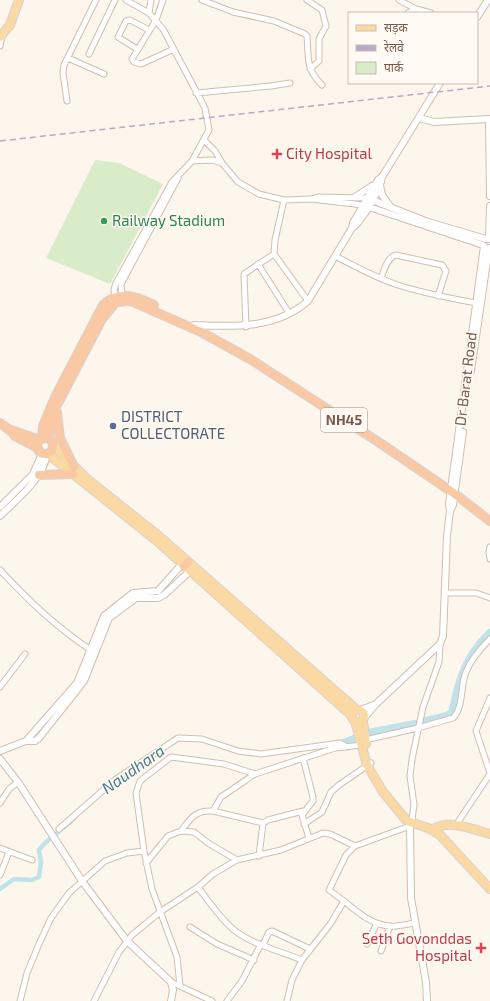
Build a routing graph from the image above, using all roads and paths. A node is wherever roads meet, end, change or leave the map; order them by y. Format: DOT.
graph roads {
  1 [pos="19,0"];
  2 [pos="96,0"];
  3 [pos="115,0"];
  4 [pos="126,0"];
  5 [pos="151,0"];
  6 [pos="163,0"];
  7 [pos="202,0"];
  8 [pos="307,0"];
  9 [pos="399,0"];
  10 [pos="488,0"];
  11 [pos="416,9"];
  12 [pos="410,12"];
  13 [pos="427,12"];
  14 [pos="149,13"];
  15 [pos="478,15"];
  16 [pos="156,20"];
  17 [pos="149,30"];
  18 [pos="1,36"];
  19 [pos="0,46"];
  20 [pos="137,49"];
  21 [pos="174,49"];
  22 [pos="90,54"];
  23 [pos="68,58"];
  24 [pos="310,69"];
  25 [pos="104,74"];
  26 [pos="290,82"];
  27 [pos="439,84"];
  28 [pos="322,85"];
  29 [pos="196,93"];
  30 [pos="67,101"];
  31 [pos="419,118"];
  32 [pos="490,119"];
  33 [pos="205,141"];
  34 [pos="192,161"];
  35 [pos="222,163"];
  36 [pos="490,173"];
  37 [pos="377,184"];
  38 [pos="355,196"];
  39 [pos="490,196"];
  40 [pos="311,199"];
  41 [pos="369,199"];
  42 [pos="284,200"];
  43 [pos="366,206"];
  44 [pos="490,206"];
  45 [pos="392,208"];
  46 [pos="487,244"];
  47 [pos="274,254"];
  48 [pos="336,256"];
  49 [pos="258,264"];
  50 [pos="381,278"];
  51 [pos="438,296"];
  52 [pos="119,299"];
  53 [pos="308,301"];
  54 [pos="476,303"];
  55 [pos="289,313"];
  56 [pos="192,326"];
  57 [pos="246,327"];
  58 [pos="56,407"];
  59 [pos="0,423"];
  60 [pos="8,429"];
  61 [pos="46,441"];
  62 [pos="43,453"];
  63 [pos="73,470"];
  64 [pos="39,475"];
  65 [pos="453,493"];
  66 [pos="0,508"];
  67 [pos="481,514"];
  68 [pos="0,516"];
  69 [pos="490,517"];
  70 [pos="490,521"];
  71 [pos="490,547"];
  72 [pos="490,559"];
  73 [pos="186,566"];
  74 [pos="0,570"];
  75 [pos="444,593"];
  76 [pos="490,598"];
  77 [pos="490,639"];
  78 [pos="440,644"];
  79 [pos="90,649"];
  80 [pos="96,653"];
  81 [pos="26,654"];
  82 [pos="0,686"];
  83 [pos="490,698"];
  84 [pos="359,716"];
  85 [pos="418,728"];
  86 [pos="26,741"];
  87 [pos="364,742"];
  88 [pos="347,747"];
  89 [pos="0,752"];
  90 [pos="303,758"];
  91 [pos="0,759"];
  92 [pos="369,764"];
  93 [pos="255,774"];
  94 [pos="490,774"];
  95 [pos="18,782"];
  96 [pos="0,803"];
  97 [pos="213,811"];
  98 [pos="303,811"];
  99 [pos="263,823"];
  100 [pos="411,823"];
  101 [pos="304,824"];
  102 [pos="456,825"];
  103 [pos="435,828"];
  104 [pos="59,829"];
  105 [pos="181,831"];
  106 [pos="490,834"];
  107 [pos="309,838"];
  108 [pos="355,846"];
  109 [pos="0,848"];
  110 [pos="144,851"];
  111 [pos="9,852"];
  112 [pos="259,856"];
  113 [pos="32,860"];
  114 [pos="236,860"];
  115 [pos="146,863"];
  116 [pos="0,875"];
  117 [pos="82,881"];
  118 [pos="198,887"];
  119 [pos="490,889"];
  120 [pos="344,901"];
  121 [pos="160,912"];
  122 [pos="377,923"];
  123 [pos="415,923"];
  124 [pos="390,926"];
  125 [pos="190,927"];
  126 [pos="127,941"];
  127 [pos="367,944"];
  128 [pos="262,945"];
  129 [pos="310,949"];
  130 [pos="381,951"];
  131 [pos="254,960"];
  132 [pos="302,960"];
  133 [pos="171,982"];
  134 [pos="180,986"];
  135 [pos="20,1001"];
  136 [pos="94,1001"];
  137 [pos="171,1001"];
  138 [pos="212,1001"];
  139 [pos="227,1001"];
  140 [pos="287,1001"];
  141 [pos="427,1001"];
  1 -- 18 [label="main road"];
  2 -- 23 [label="street"];
  3 -- 22 [label="street"];
  4 -- 14 [label="street"];
  5 -- 14 [label="street"];
  6 -- 16 [label="street"];
  7 -- 24 [label="street"];
  8 -- 24 [label="street"];
  9 -- 11 [label="street"];
  10 -- 15 [label="street"];
  11 -- 12 [label="street"];
  11 -- 13 [label="street"];
  14 -- 16 [label="street"];
  16 -- 17 [label="street"];
  16 -- 21 [label="street"];
  17 -- 20 [label="street"];
  17 -- 20 [label="street"];
  18 -- 19 [label="street"];
  20 -- 21 [label="street"];
  21 -- 29 [label="street"];
  23 -- 25 [label="street"];
  23 -- 30 [label="street"];
  24 -- 28 [label="street"];
  26 -- 29 [label="street"];
  27 -- 31 [label="street"];
  29 -- 33 [label="street"];
  31 -- 32 [label="street"];
  31 -- 37 [label="street"];
  32 -- 36 [label="street"];
  33 -- 34 [label="street"];
  33 -- 35 [label="street"];
  34 -- 35 [label="street"];
  34 -- 52 [label="street"];
  35 -- 42 [label="street"];
  36 -- 39 [label="street"];
  37 -- 38 [label="street"];
  37 -- 41 [label="street"];
  37 -- 45 [label="street"];
  38 -- 40 [label="street"];
  38 -- 41 [label="street"];
  40 -- 42 [label="street"];
  40 -- 43 [label="street"];
  41 -- 43 [label="street"];
  41 -- 45 [label="street"];
  42 -- 47 [label="street"];
  43 -- 46 [label="street"];
  43 -- 48 [label="street"];
  44 -- 46 [label="street, Dr Barat Road"];
  45 -- 46 [label="street"];
  46 -- 54 [label="street, Dr Barat Road"];
  46 -- 65 [label="street, Dr Barat Road"];
  47 -- 49 [label="street"];
  47 -- 53 [label="street"];
  48 -- 50 [label="street"];
  48 -- 53 [label="street"];
  49 -- 55 [label="street"];
  49 -- 57 [label="street"];
  50 -- 51 [label="street"];
  50 -- 51 [label="street"];
  51 -- 54 [label="street"];
  52 -- 56 [label="highway, NH45"];
  52 -- 58 [label="highway"];
  52 -- 61 [label="highway"];
  53 -- 55 [label="street"];
  54 -- 65 [label="street, Dr Barat Road"];
  55 -- 57 [label="street"];
  56 -- 57 [label="street"];
  56 -- 65 [label="highway, NH45"];
  58 -- 61 [label="highway"];
  58 -- 63 [label="highway"];
  59 -- 60 [label="highway"];
  60 -- 61 [label="highway"];
  60 -- 62 [label="highway"];
  61 -- 62 [label="highway"];
  61 -- 62 [label="highway"];
  61 -- 63 [label="main road"];
  62 -- 63 [label="main road"];
  62 -- 64 [label="street"];
  62 -- 66 [label="street"];
  63 -- 64 [label="highway"];
  63 -- 73 [label="main road"];
  64 -- 68 [label="street"];
  65 -- 67 [label="highway, NH45"];
  65 -- 75 [label="street, Dr Barat Road"];
  67 -- 69 [label="highway, NH45"];
  67 -- 70 [label="highway, NH45"];
  71 -- 72 [label="street"];
  73 -- 79 [label="street"];
  73 -- 80 [label="street"];
  73 -- 84 [label="main road"];
  74 -- 79 [label="street"];
  75 -- 76 [label="street"];
  75 -- 78 [label="street, Dr Barat Road"];
  77 -- 85 [label="street"];
  78 -- 84 [label="street"];
  78 -- 85 [label="street"];
  79 -- 80 [label="street"];
  79 -- 86 [label="street"];
  80 -- 86 [label="street"];
  81 -- 82 [label="street"];
  83 -- 94 [label="street"];
  84 -- 87 [label="main road"];
  85 -- 87 [label="street"];
  85 -- 100 [label="street"];
  86 -- 89 [label="street"];
  87 -- 88 [label="street"];
  87 -- 92 [label="main road"];
  88 -- 90 [label="street"];
  88 -- 104 [label="street"];
  90 -- 93 [label="street"];
  90 -- 98 [label="street"];
  91 -- 95 [label="street"];
  92 -- 100 [label="main road"];
  92 -- 101 [label="street"];
  93 -- 97 [label="street"];
  93 -- 110 [label="street"];
  94 -- 102 [label="street"];
  95 -- 96 [label="street"];
  95 -- 117 [label="street"];
  97 -- 99 [label="street"];
  97 -- 105 [label="street"];
  98 -- 99 [label="street"];
  98 -- 101 [label="street"];
  99 -- 112 [label="street"];
  100 -- 103 [label="main road"];
  100 -- 108 [label="street"];
  100 -- 123 [label="street"];
  101 -- 107 [label="street"];
  102 -- 103 [label="main road"];
  102 -- 106 [label="main road"];
  103 -- 119 [label="main road"];
  105 -- 114 [label="street"];
  105 -- 115 [label="street"];
  107 -- 108 [label="street"];
  107 -- 112 [label="street"];
  108 -- 120 [label="street"];
  109 -- 111 [label="street"];
  110 -- 115 [label="street"];
  110 -- 117 [label="street"];
  111 -- 113 [label="street"];
  111 -- 116 [label="street"];
  112 -- 114 [label="street"];
  114 -- 118 [label="street"];
  115 -- 121 [label="street"];
  117 -- 126 [label="street"];
  117 -- 135 [label="street"];
  118 -- 121 [label="street"];
  118 -- 128 [label="street"];
  120 -- 122 [label="street"];
  120 -- 129 [label="street"];
  121 -- 126 [label="street"];
  121 -- 134 [label="street"];
  122 -- 124 [label="street"];
  122 -- 127 [label="street"];
  123 -- 124 [label="street"];
  123 -- 141 [label="street"];
  124 -- 130 [label="street"];
  125 -- 131 [label="street"];
  126 -- 133 [label="street"];
  126 -- 136 [label="street"];
  128 -- 129 [label="street"];
  128 -- 131 [label="street"];
  128 -- 132 [label="street"];
  129 -- 132 [label="street"];
  131 -- 139 [label="street"];
  132 -- 140 [label="street"];
  133 -- 134 [label="street"];
  133 -- 137 [label="street"];
  134 -- 138 [label="street"];
}
